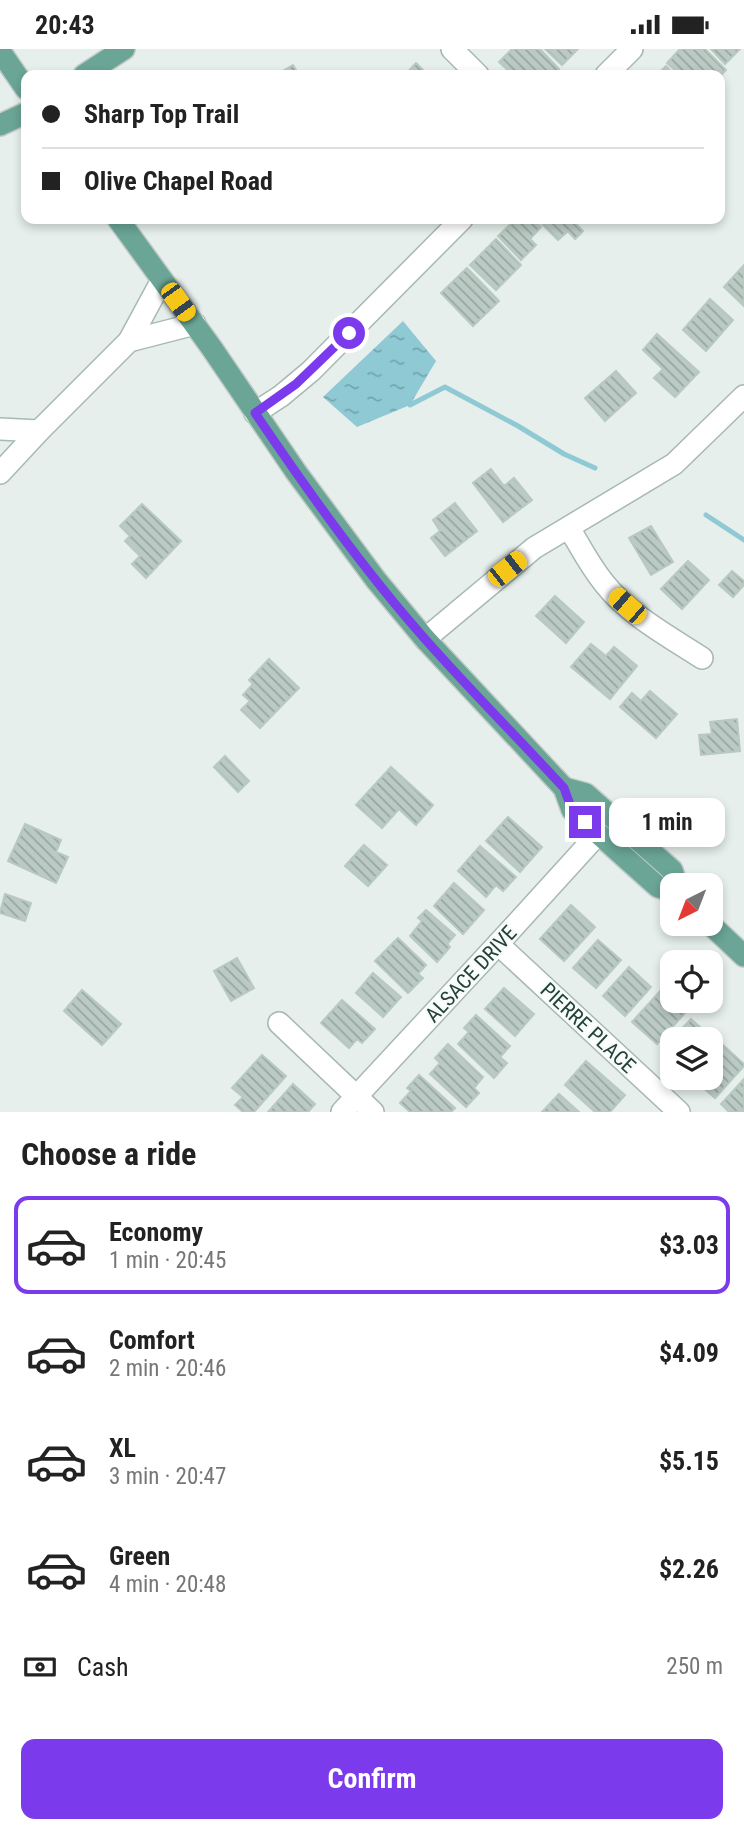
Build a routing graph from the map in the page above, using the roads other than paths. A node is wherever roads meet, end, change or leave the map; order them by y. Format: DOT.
graph roads {
  1 [pos="124,49"];
  2 [pos="452,49"];
  3 [pos="632,49"];
  4 [pos="0,51"];
  5 [pos="92,70"];
  6 [pos="473,70"];
  7 [pos="611,70"];
  8 [pos="21,82"];
  9 [pos="21,115"];
  10 [pos="0,125"];
  11 [pos="122,224"];
  12 [pos="458,224"];
  13 [pos="162,280"];
  14 [pos="195,324"];
  15 [pos="129,341"];
  16 [pos="744,396"];
  17 [pos="255,413"];
  18 [pos="0,429"];
  19 [pos="39,431"];
  20 [pos="0,473"];
  21 [pos="569,527"];
  22 [pos="425,639"];
  23 [pos="702,659"];
  24 [pos="564,788"];
  25 [pos="598,834"];
  26 [pos="673,873"];
  27 [pos="660,888"];
  28 [pos="723,936"];
  29 [pos="498,944"];
  30 [pos="744,956"];
  31 [pos="279,1023"];
  32 [pos="349,1104"];
  33 [pos="666,1108"];
  34 [pos="373,1112"];
  1 -- 5 [label="main road"];
  2 -- 6 [label="street"];
  3 -- 7 [label="street"];
  4 -- 8 [label="main road"];
  9 -- 10 [label="main road"];
  11 -- 13 [label="main road"];
  12 -- 17 [label="street"];
  13 -- 14 [label="main road"];
  13 -- 15 [label="street"];
  14 -- 15 [label="street"];
  14 -- 17 [label="main road"];
  15 -- 19 [label="street"];
  16 -- 21 [label="street"];
  17 -- 22 [label="main road"];
  18 -- 19 [label="street"];
  19 -- 20 [label="street"];
  21 -- 22 [label="street"];
  21 -- 23 [label="street"];
  22 -- 24 [label="main road"];
  24 -- 25 [label="main road"];
  24 -- 26 [label="main road"];
  25 -- 27 [label="main road"];
  25 -- 29 [label="street, ALSACE DRIVE"];
  28 -- 30 [label="main road"];
  29 -- 32 [label="street, ALSACE DRIVE"];
  29 -- 33 [label="street, PIERRE PLACE"];
  31 -- 32 [label="street"];
  32 -- 34 [label="street"];
}
